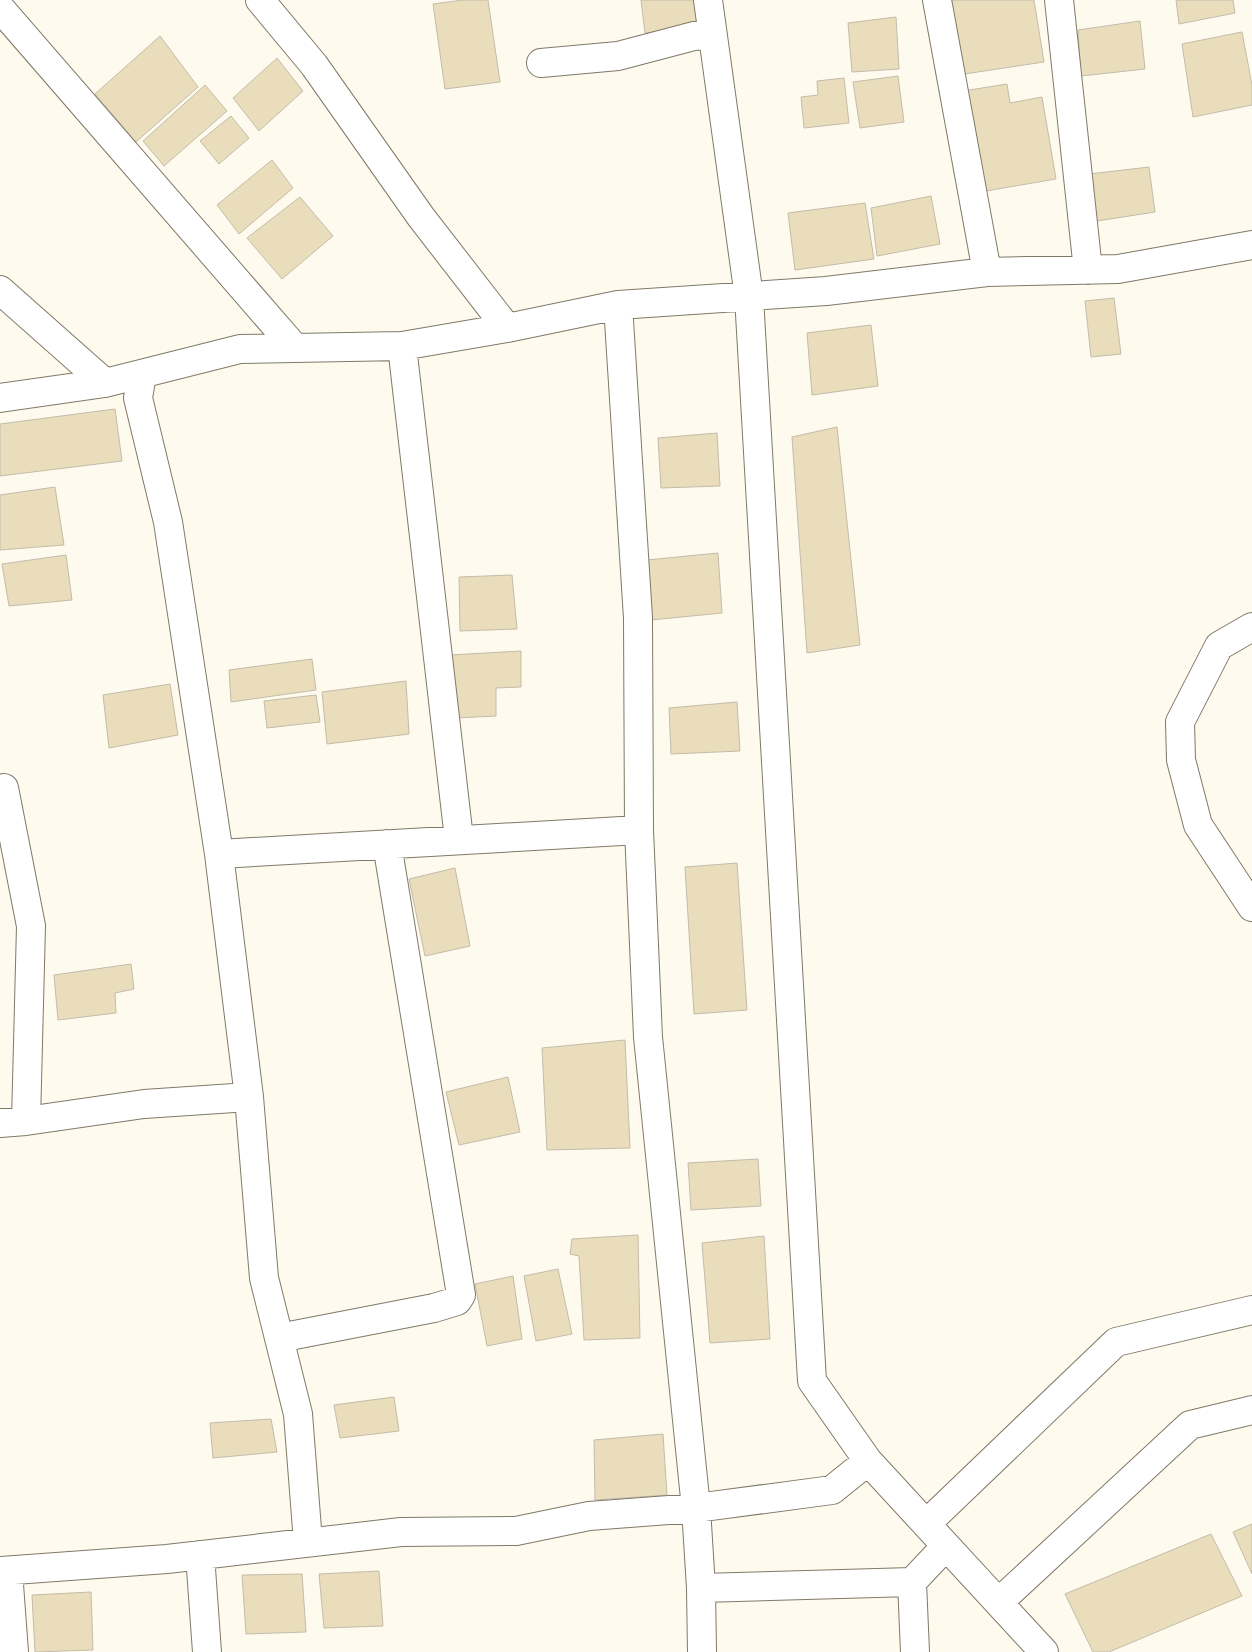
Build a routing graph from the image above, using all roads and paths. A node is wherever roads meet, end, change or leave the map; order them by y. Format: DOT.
graph roads {
  1 [pos="260,0"];
  2 [pos="708,0"];
  3 [pos="937,0"];
  4 [pos="1059,0"];
  5 [pos="0,8"];
  6 [pos="712,35"];
  7 [pos="540,63"];
  8 [pos="1252,244"];
  9 [pos="1088,270"];
  10 [pos="987,272"];
  11 [pos="0,290"];
  12 [pos="749,297"];
  13 [pos="618,305"];
  14 [pos="507,328"];
  15 [pos="402,346"];
  16 [pos="295,348"];
  17 [pos="142,374"];
  18 [pos="105,383"];
  19 [pos="0,398"];
  20 [pos="1252,627"];
  21 [pos="4,788"];
  22 [pos="639,830"];
  23 [pos="459,839"];
  24 [pos="387,844"];
  25 [pos="219,854"];
  26 [pos="1252,907"];
  27 [pos="249,1097"];
  28 [pos="13,1122"];
  29 [pos="1252,1310"];
  30 [pos="279,1338"];
  31 [pos="1252,1410"];
  32 [pos="868,1461"];
  33 [pos="696,1508"];
  34 [pos="926,1524"];
  35 [pos="308,1542"];
  36 [pos="946,1546"];
  37 [pos="200,1554"];
  38 [pos="4,1571"];
  39 [pos="912,1582"];
  40 [pos="701,1588"];
  41 [pos="999,1602"];
  42 [pos="14,1652"];
  43 [pos="207,1652"];
  44 [pos="702,1652"];
  45 [pos="915,1652"];
  46 [pos="1044,1652"];
  1 -- 14 [label="street"];
  2 -- 6 [label="street"];
  3 -- 10 [label="street"];
  4 -- 9 [label="street"];
  5 -- 16 [label="street"];
  6 -- 7 [label="street"];
  6 -- 12 [label="street"];
  8 -- 9 [label="street"];
  9 -- 10 [label="street"];
  10 -- 12 [label="street"];
  11 -- 18 [label="street"];
  12 -- 13 [label="street"];
  12 -- 32 [label="street"];
  13 -- 14 [label="street"];
  13 -- 22 [label="street"];
  14 -- 15 [label="street"];
  15 -- 16 [label="street"];
  15 -- 23 [label="street"];
  16 -- 17 [label="street"];
  17 -- 18 [label="street"];
  17 -- 25 [label="street"];
  18 -- 19 [label="street"];
  20 -- 26 [label="street"];
  21 -- 28 [label="street"];
  22 -- 23 [label="street"];
  22 -- 33 [label="street"];
  23 -- 24 [label="street"];
  24 -- 25 [label="street"];
  24 -- 30 [label="street"];
  25 -- 27 [label="street"];
  27 -- 28 [label="street"];
  27 -- 30 [label="street"];
  29 -- 34 [label="street"];
  30 -- 35 [label="street"];
  31 -- 41 [label="street"];
  32 -- 33 [label="street"];
  32 -- 34 [label="street"];
  33 -- 35 [label="street"];
  33 -- 40 [label="street"];
  34 -- 36 [label="street"];
  35 -- 37 [label="street"];
  36 -- 39 [label="street"];
  36 -- 41 [label="street"];
  37 -- 38 [label="street"];
  37 -- 43 [label="street"];
  38 -- 42 [label="street"];
  39 -- 40 [label="street"];
  39 -- 45 [label="street"];
  40 -- 44 [label="street"];
  41 -- 46 [label="street"];
}
